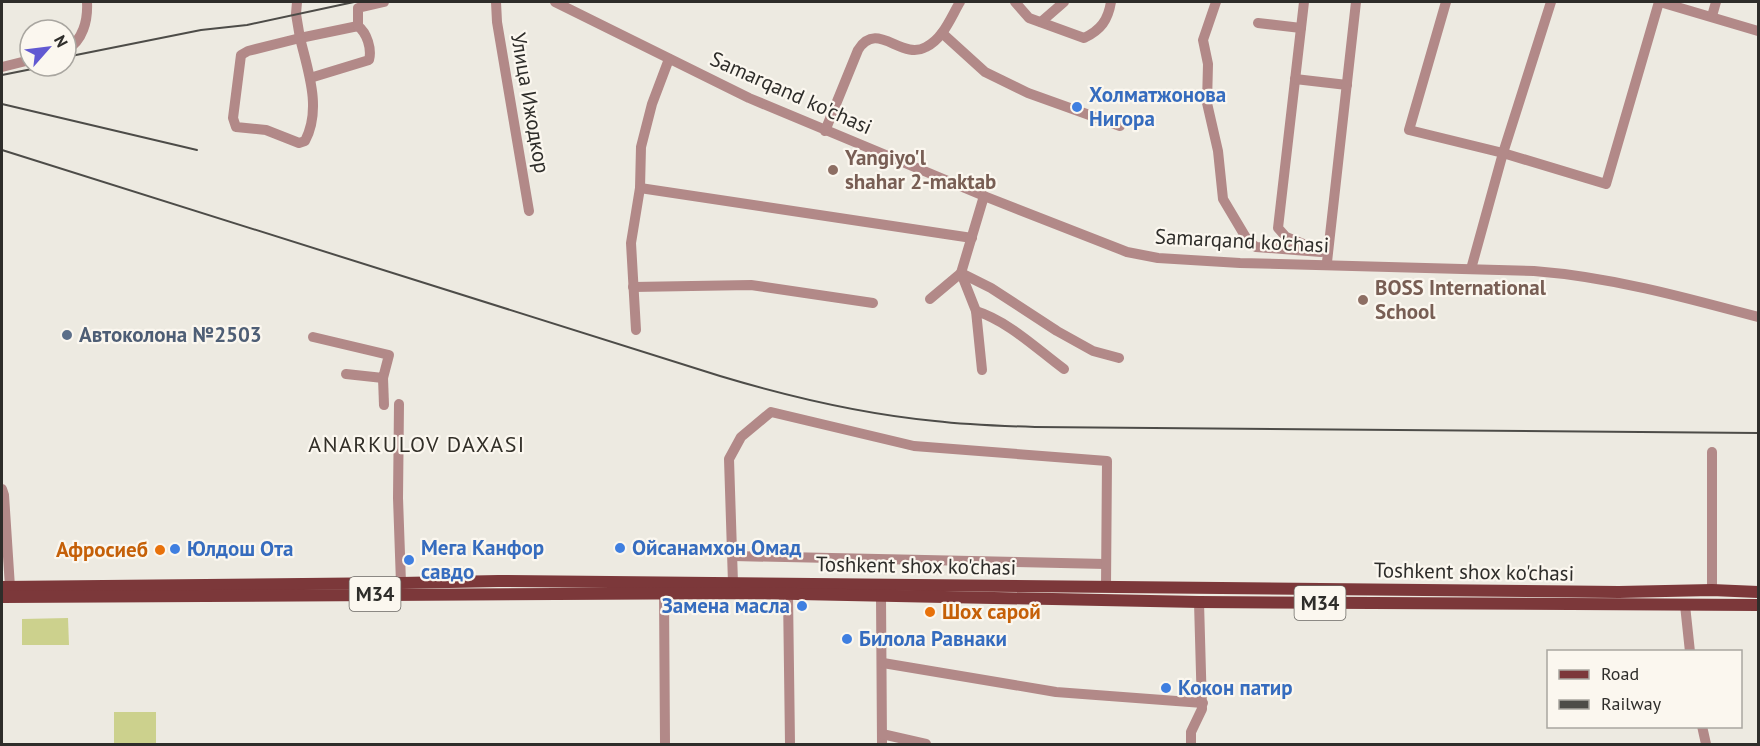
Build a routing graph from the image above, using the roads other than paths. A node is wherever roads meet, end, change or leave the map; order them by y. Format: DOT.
graph roads {
  1 [pos="87,2"];
  2 [pos="297,2"];
  3 [pos="384,2"];
  4 [pos="496,2"];
  5 [pos="555,2"];
  6 [pos="960,2"];
  7 [pos="1015,2"];
  8 [pos="1064,2"];
  9 [pos="1111,2"];
  10 [pos="1216,2"];
  11 [pos="1304,2"];
  12 [pos="1356,2"];
  13 [pos="1446,2"];
  14 [pos="1551,2"];
  15 [pos="1660,2"];
  16 [pos="1716,2"];
  17 [pos="1712,16"];
  18 [pos="1041,22"];
  19 [pos="1258,23"];
  20 [pos="358,26"];
  21 [pos="1301,28"];
  22 [pos="1758,31"];
  23 [pos="942,33"];
  24 [pos="78,39"];
  25 [pos="300,39"];
  26 [pos="669,59"];
  27 [pos="18,63"];
  28 [pos="2,67"];
  29 [pos="310,78"];
  30 [pos="1295,79"];
  31 [pos="1347,85"];
  32 [pos="1120,126"];
  33 [pos="825,131"];
  34 [pos="1503,153"];
  35 [pos="640,188"];
  36 [pos="984,196"];
  37 [pos="529,211"];
  38 [pos="972,238"];
  39 [pos="1324,252"];
  40 [pos="1326,265"];
  41 [pos="1471,269"];
  42 [pos="961,273"];
  43 [pos="633,287"];
  44 [pos="930,299"];
  45 [pos="873,303"];
  46 [pos="976,311"];
  47 [pos="1758,317"];
  48 [pos="636,330"];
  49 [pos="313,337"];
  50 [pos="1119,358"];
  51 [pos="1064,369"];
  52 [pos="982,370"];
  53 [pos="346,374"];
  54 [pos="383,378"];
  55 [pos="399,404"];
  56 [pos="384,405"];
  57 [pos="1712,452"];
  58 [pos="2,489"];
  59 [pos="4,519"];
  60 [pos="733,556"];
  61 [pos="1106,564"];
  62 [pos="733,583"];
  63 [pos="401,584"];
  64 [pos="1106,587"];
  65 [pos="4,590"];
  66 [pos="842,590"];
  67 [pos="1712,590"];
  68 [pos="1758,592"];
  69 [pos="664,593"];
  70 [pos="788,594"];
  71 [pos="881,596"];
  72 [pos="1642,599"];
  73 [pos="1199,602"];
  74 [pos="1685,605"];
  75 [pos="1758,605"];
  76 [pos="1690,650"];
  77 [pos="882,663"];
  78 [pos="1203,703"];
  79 [pos="1702,728"];
  80 [pos="882,739"];
  81 [pos="665,744"];
  82 [pos="790,744"];
  83 [pos="926,744"];
  84 [pos="1191,744"];
  85 [pos="1706,744"];
  1 -- 24 [label="street"];
  2 -- 25 [label="street"];
  3 -- 20 [label="street"];
  4 -- 37 [label="street, Улица Ижодкор"];
  5 -- 26 [label="street, Samarqand ko'chasi"];
  6 -- 23 [label="street"];
  7 -- 18 [label="street"];
  8 -- 18 [label="street"];
  9 -- 18 [label="street"];
  10 -- 39 [label="street"];
  11 -- 21 [label="street"];
  12 -- 31 [label="street"];
  13 -- 34 [label="street"];
  14 -- 34 [label="street"];
  15 -- 17 [label="street"];
  15 -- 34 [label="street"];
  16 -- 17 [label="street"];
  17 -- 22 [label="street"];
  19 -- 21 [label="street"];
  20 -- 25 [label="street"];
  20 -- 29 [label="street"];
  21 -- 30 [label="street"];
  23 -- 32 [label="street"];
  23 -- 33 [label="street"];
  25 -- 29 [label="street"];
  25 -- 29 [label="street"];
  26 -- 33 [label="street, Samarqand ko'chasi"];
  26 -- 35 [label="street"];
  27 -- 28 [label="street"];
  30 -- 31 [label="street"];
  30 -- 39 [label="street"];
  31 -- 39 [label="street"];
  33 -- 36 [label="street, Samarqand ko'chasi"];
  34 -- 41 [label="street"];
  35 -- 38 [label="street"];
  35 -- 43 [label="street"];
  36 -- 38 [label="street"];
  36 -- 40 [label="street, Samarqand ko'chasi"];
  38 -- 42 [label="street"];
  39 -- 40 [label="street"];
  40 -- 41 [label="street, Samarqand ko'chasi"];
  41 -- 47 [label="street, Samarqand ko'chasi"];
  42 -- 44 [label="street"];
  42 -- 46 [label="street"];
  42 -- 50 [label="street"];
  43 -- 45 [label="street"];
  43 -- 48 [label="street"];
  46 -- 51 [label="street"];
  46 -- 52 [label="street"];
  49 -- 54 [label="street"];
  53 -- 54 [label="street"];
  54 -- 56 [label="street"];
  55 -- 63 [label="street"];
  57 -- 67 [label="street"];
  58 -- 59 [label="street"];
  59 -- 65 [label="street"];
  60 -- 61 [label="street"];
  60 -- 61 [label="street"];
  60 -- 62 [label="street"];
  61 -- 64 [label="street"];
  62 -- 63 [label="main road, Toshkent shox ko'chasi / M34"];
  62 -- 66 [label="main road, Toshkent shox ko'chasi / M34"];
  63 -- 65 [label="main road, Toshkent shox ko'chasi / M34"];
  64 -- 66 [label="main road, Toshkent shox ko'chasi / M34"];
  64 -- 72 [label="main road, Toshkent shox ko'chasi / M34"];
  65 -- 69 [label="main road, Toshkent shox ko'chasi / M34"];
  66 -- 70 [label="main road, Toshkent shox ko'chasi / M34"];
  66 -- 71 [label="main road, Toshkent shox ko'chasi / M34"];
  67 -- 68 [label="main road, Toshkent shox ko'chasi / M34"];
  67 -- 72 [label="main road, Toshkent shox ko'chasi / M34"];
  69 -- 70 [label="main road, Toshkent shox ko'chasi / M34"];
  69 -- 81 [label="street"];
  70 -- 82 [label="street"];
  71 -- 73 [label="main road, Toshkent shox ko'chasi / M34"];
  71 -- 77 [label="street"];
  72 -- 73 [label="main road, Toshkent shox ko'chasi / M34"];
  72 -- 74 [label="main road, Toshkent shox ko'chasi / M34"];
  73 -- 78 [label="street"];
  74 -- 75 [label="main road, Toshkent shox ko'chasi / M34"];
  74 -- 76 [label="street"];
  77 -- 78 [label="street"];
  77 -- 80 [label="street"];
  78 -- 84 [label="street"];
  79 -- 85 [label="street"];
  80 -- 83 [label="street"];
}
